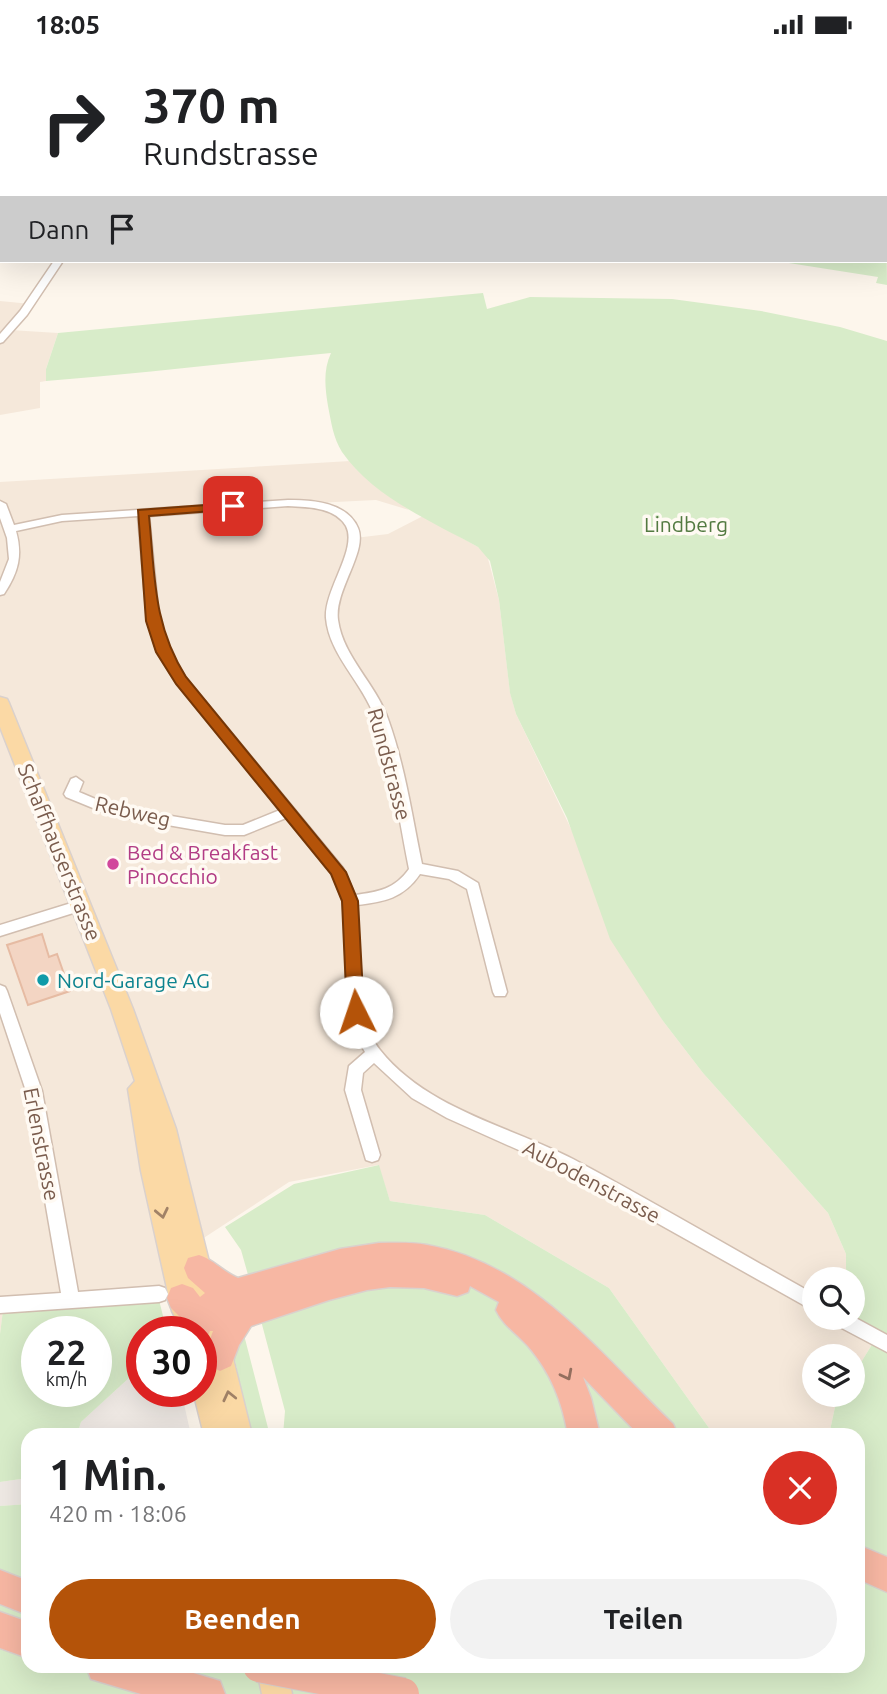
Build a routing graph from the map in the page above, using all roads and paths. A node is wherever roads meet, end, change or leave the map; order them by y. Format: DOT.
graph roads {
  1 [pos="57,263"];
  2 [pos="0,340"];
  3 [pos="0,504"];
  4 [pos="143,513"];
  5 [pos="9,529"];
  6 [pos="0,591"];
  7 [pos="0,703"];
  8 [pos="76,782"];
  9 [pos="289,812"];
  10 [pos="416,869"];
  11 [pos="350,901"];
  12 [pos="81,905"];
  13 [pos="0,931"];
  14 [pos="0,991"];
  15 [pos="500,992"];
  16 [pos="133,1042"];
  17 [pos="374,1053"];
  18 [pos="372,1155"];
  19 [pos="199,1268"];
  20 [pos="802,1296"];
  21 [pos="71,1300"];
  22 [pos="239,1304"];
  23 [pos="0,1305"];
  24 [pos="192,1314"];
  25 [pos="862,1330"];
  26 [pos="887,1344"];
  27 [pos="217,1352"];
  28 [pos="217,1380"];
  29 [pos="215,1407"];
  30 [pos="217,1428"];
  31 [pos="236,1428"];
  32 [pos="582,1428"];
  33 [pos="655,1428"];
  34 [pos="865,1565"];
  35 [pos="887,1574"];
  36 [pos="0,1587"];
  37 [pos="21,1595"];
  38 [pos="0,1630"];
  39 [pos="21,1638"];
  40 [pos="129,1673"];
  41 [pos="272,1673"];
  42 [pos="295,1673"];
  43 [pos="298,1673"];
  44 [pos="191,1690"];
  45 [pos="277,1694"];
  46 [pos="303,1694"];
  47 [pos="402,1694"];
  1 -- 2 [label="street"];
  3 -- 5 [label="street"];
  4 -- 5 [label="street, Rundstrasse"];
  4 -- 9 [label="street, Aubodenstrasse"];
  4 -- 10 [label="street, Rundstrasse"];
  5 -- 6 [label="street"];
  7 -- 12 [label="main road, Schaffhauserstrasse"];
  8 -- 9 [label="street, Rebweg"];
  9 -- 11 [label="street, Aubodenstrasse"];
  10 -- 11 [label="street"];
  10 -- 15 [label="street"];
  11 -- 17 [label="street, Aubodenstrasse"];
  12 -- 13 [label="street"];
  12 -- 16 [label="main road, Schaffhauserstrasse"];
  14 -- 21 [label="street, Erlenstrasse"];
  16 -- 19 [label="main road, Schaffhauserstrasse"];
  16 -- 24 [label="main road, Schaffhauserstrasse, one-way"];
  17 -- 18 [label="street"];
  17 -- 20 [label="street, Aubodenstrasse"];
  19 -- 22 [label="highway"];
  19 -- 24 [label="main road, Schaffhauserstrasse"];
  21 -- 23 [label="street"];
  21 -- 24 [label="street"];
  22 -- 24 [label="highway"];
  22 -- 27 [label="highway"];
  22 -- 32 [label="highway, one-way"];
  22 -- 33 [label="highway"];
  25 -- 26 [label="street"];
  31 -- 28 [label="main road, Schaffhauserstrasse, one-way"];
  29 -- 30 [label="main road, Schaffhauserstrasse"];
  34 -- 35 [label="highway"];
  36 -- 37 [label="highway"];
  38 -- 39 [label="highway"];
  40 -- 44 [label="highway"];
  41 -- 45 [label="main road"];
  42 -- 47 [label="highway, bridge"];
  43 -- 46 [label="main road"];
}
